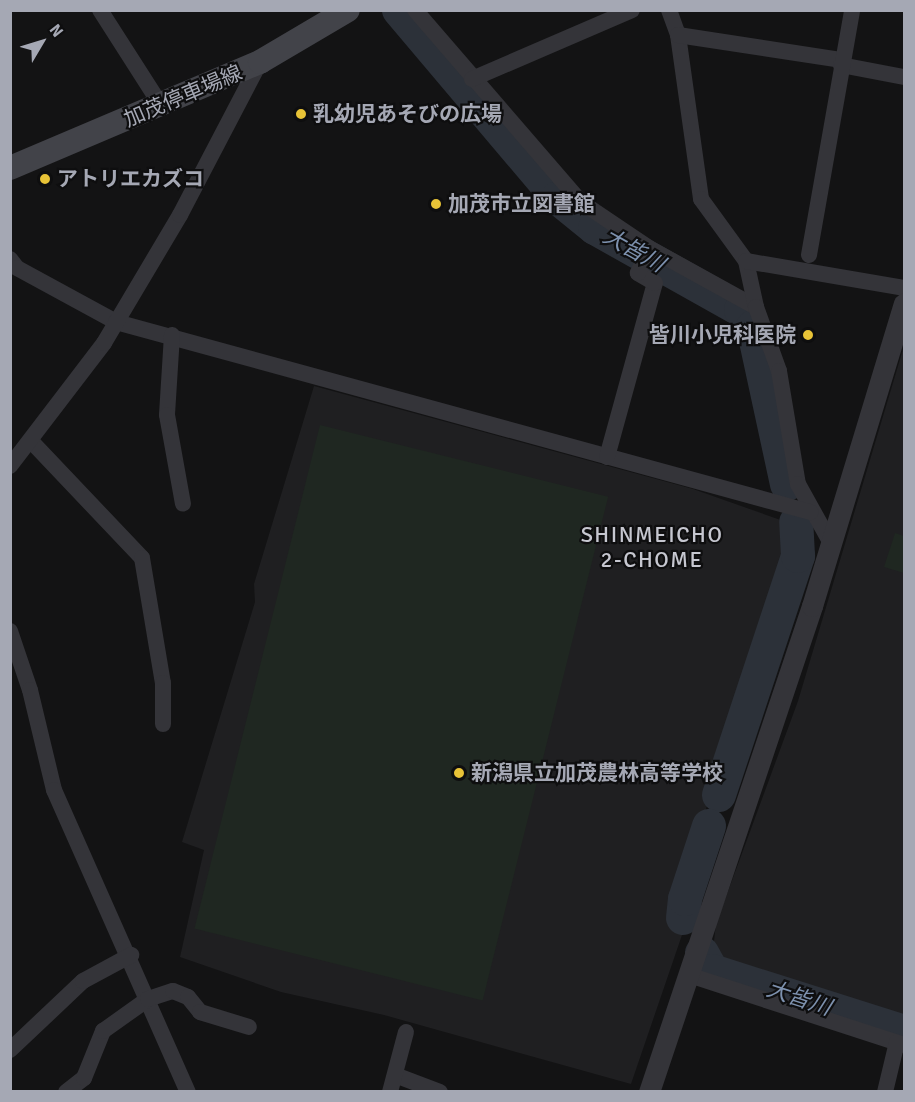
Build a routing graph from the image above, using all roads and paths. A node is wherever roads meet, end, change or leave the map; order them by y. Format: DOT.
graph roads {
  1 [pos="100,10"];
  2 [pos="348,10"];
  3 [pos="415,10"];
  4 [pos="632,10"];
  5 [pos="669,10"];
  6 [pos="852,10"];
  7 [pos="678,35"];
  8 [pos="260,62"];
  9 [pos="842,62"];
  10 [pos="904,77"];
  11 [pos="472,79"];
  12 [pos="162,107"];
  13 [pos="10,168"];
  14 [pos="649,248"];
  15 [pos="809,255"];
  16 [pos="10,259"];
  17 [pos="746,261"];
  18 [pos="904,288"];
  19 [pos="904,304"];
  20 [pos="756,307"];
  21 [pos="116,322"];
  22 [pos="172,335"];
  23 [pos="31,441"];
  24 [pos="607,457"];
  25 [pos="10,466"];
  26 [pos="183,504"];
  27 [pos="810,512"];
  28 [pos="832,546"];
  29 [pos="10,631"];
  30 [pos="163,724"];
  31 [pos="131,955"];
  32 [pos="689,975"];
  33 [pos="148,999"];
  34 [pos="249,1027"];
  35 [pos="406,1032"];
  36 [pos="901,1043"];
  37 [pos="10,1050"];
  38 [pos="395,1075"];
  39 [pos="66,1092"];
  40 [pos="188,1092"];
  41 [pos="390,1092"];
  42 [pos="440,1092"];
  43 [pos="649,1092"];
  44 [pos="885,1092"];
  1 -- 12 [label="street"];
  2 -- 8 [label="main road, 加茂停車場線"];
  3 -- 11 [label="street"];
  4 -- 11 [label="street"];
  5 -- 7 [label="street"];
  6 -- 9 [label="street"];
  7 -- 9 [label="street"];
  7 -- 17 [label="street"];
  8 -- 12 [label="main road, 加茂停車場線"];
  8 -- 21 [label="street"];
  9 -- 10 [label="street"];
  9 -- 15 [label="street"];
  11 -- 14 [label="street"];
  12 -- 13 [label="main road, 加茂停車場線"];
  14 -- 20 [label="street"];
  14 -- 24 [label="street"];
  16 -- 21 [label="street"];
  17 -- 18 [label="street"];
  17 -- 20 [label="street"];
  19 -- 28 [label="street"];
  20 -- 27 [label="street"];
  21 -- 22 [label="street"];
  21 -- 23 [label="street"];
  22 -- 24 [label="street"];
  22 -- 26 [label="street"];
  23 -- 25 [label="street"];
  23 -- 30 [label="street"];
  24 -- 27 [label="street"];
  27 -- 28 [label="street"];
  28 -- 32 [label="street"];
  29 -- 31 [label="street"];
  31 -- 33 [label="street"];
  31 -- 37 [label="street"];
  32 -- 36 [label="street"];
  32 -- 43 [label="street"];
  33 -- 34 [label="street"];
  33 -- 39 [label="street"];
  33 -- 40 [label="street"];
  35 -- 38 [label="street"];
  36 -- 44 [label="street"];
  38 -- 41 [label="street"];
  38 -- 42 [label="street"];
}
